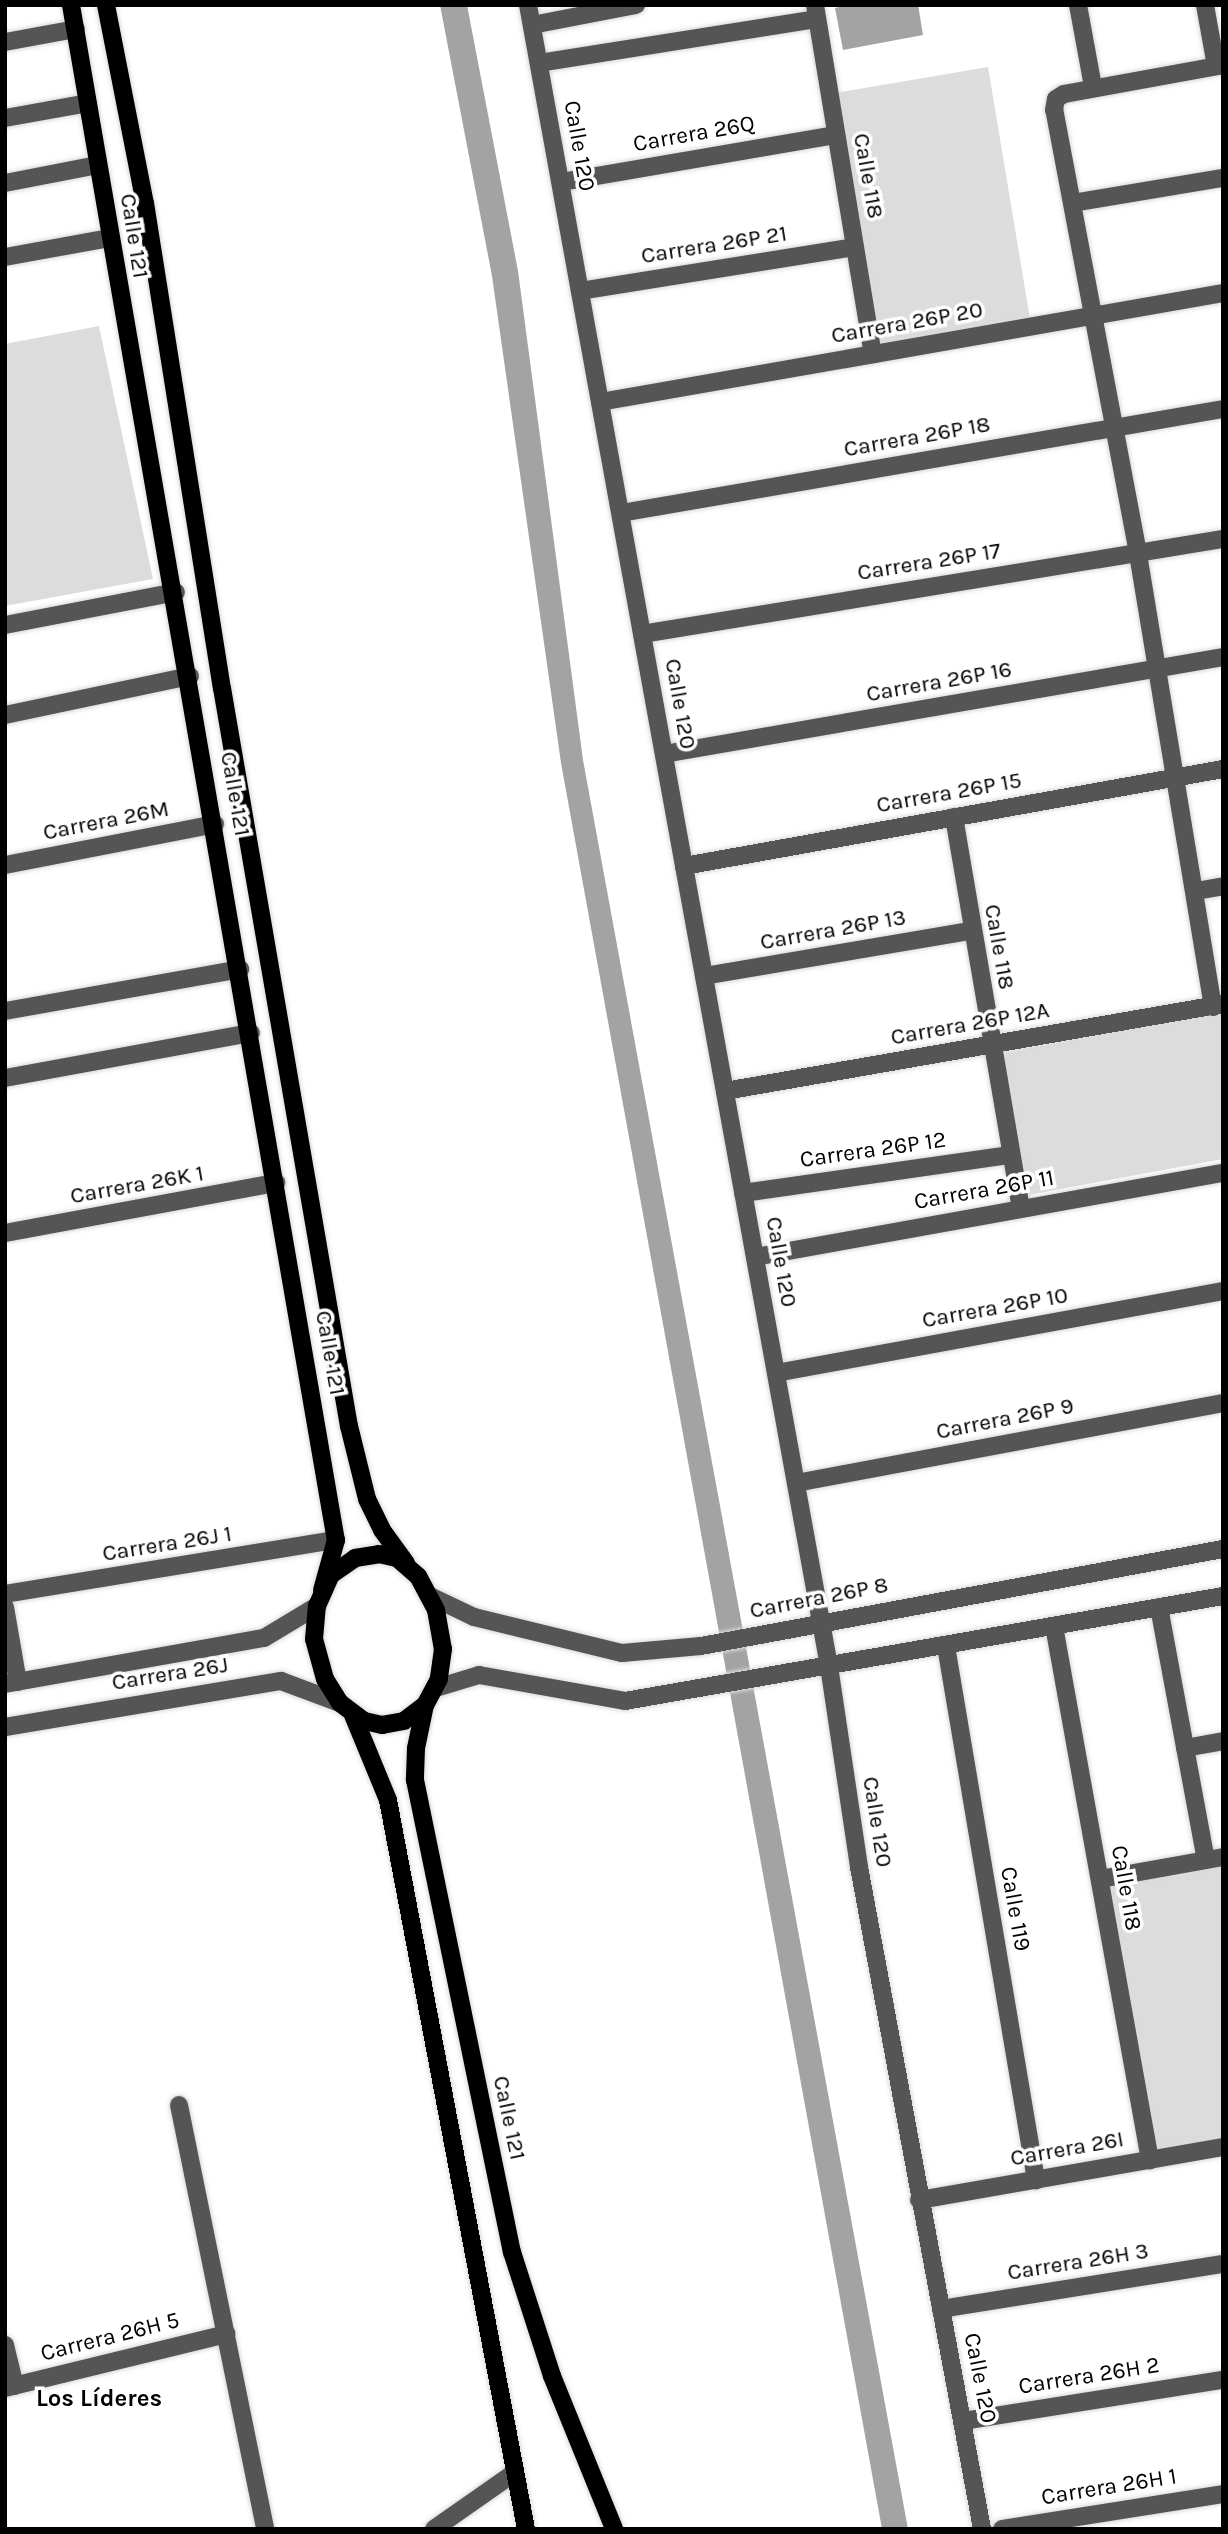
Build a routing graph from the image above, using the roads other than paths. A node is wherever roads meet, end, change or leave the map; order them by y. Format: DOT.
graph roads {
  1 [pos="71,5"];
  2 [pos="106,5"];
  3 [pos="528,5"];
  4 [pos="636,5"];
  5 [pos="1078,5"];
  6 [pos="1205,5"];
  7 [pos="816,12"];
  8 [pos="532,25"];
  9 [pos="76,29"];
  10 [pos="5,42"];
  11 [pos="539,63"];
  12 [pos="1219,66"];
  13 [pos="1093,87"];
  14 [pos="88,103"];
  15 [pos="5,118"];
  16 [pos="836,135"];
  17 [pos="98,165"];
  18 [pos="1223,178"];
  19 [pos="561,182"];
  20 [pos="5,183"];
  21 [pos="1073,203"];
  22 [pos="110,238"];
  23 [pos="855,247"];
  24 [pos="5,257"];
  25 [pos="580,291"];
  26 [pos="1223,293"];
  27 [pos="1096,316"];
  28 [pos="873,354"];
  29 [pos="600,402"];
  30 [pos="1223,409"];
  31 [pos="1115,428"];
  32 [pos="621,513"];
  33 [pos="1223,539"];
  34 [pos="1138,553"];
  35 [pos="176,592"];
  36 [pos="5,625"];
  37 [pos="642,634"];
  38 [pos="1223,657"];
  39 [pos="1157,668"];
  40 [pos="190,676"];
  41 [pos="5,715"];
  42 [pos="664,754"];
  43 [pos="1223,769"];
  44 [pos="1175,777"];
  45 [pos="954,817"];
  46 [pos="215,824"];
  47 [pos="5,865"];
  48 [pos="684,866"];
  49 [pos="1223,886"];
  50 [pos="1196,891"];
  51 [pos="970,931"];
  52 [pos="240,969"];
  53 [pos="704,976"];
  54 [pos="1218,1006"];
  55 [pos="5,1011"];
  56 [pos="251,1033"];
  57 [pos="992,1045"];
  58 [pos="5,1078"];
  59 [pos="725,1091"];
  60 [pos="1010,1155"];
  61 [pos="1223,1173"];
  62 [pos="276,1183"];
  63 [pos="743,1193"];
  64 [pos="1021,1208"];
  65 [pos="5,1233"];
  66 [pos="755,1257"];
  67 [pos="1223,1291"];
  68 [pos="776,1373"];
  69 [pos="1223,1403"];
  70 [pos="796,1483"];
  71 [pos="336,1540"];
  72 [pos="1223,1549"];
  73 [pos="406,1563"];
  74 [pos="5,1594"];
  75 [pos="430,1596"];
  76 [pos="1223,1596"];
  77 [pos="319,1598"];
  78 [pos="5,1607"];
  79 [pos="1159,1607"];
  80 [pos="821,1622"];
  81 [pos="1054,1626"];
  82 [pos="946,1646"];
  83 [pos="829,1666"];
  84 [pos="12,1683"];
  85 [pos="436,1688"];
  86 [pos="425,1705"];
  87 [pos="347,1709"];
  88 [pos="5,1727"];
  89 [pos="1223,1741"];
  90 [pos="1185,1748"];
  91 [pos="1214,1859"];
  92 [pos="1100,1879"];
  93 [pos="179,2105"];
  94 [pos="1223,2147"];
  95 [pos="1150,2160"];
  96 [pos="1036,2180"];
  97 [pos="919,2200"];
  98 [pos="1223,2264"];
  99 [pos="941,2309"];
  100 [pos="227,2334"];
  101 [pos="5,2345"];
  102 [pos="1223,2380"];
  103 [pos="10,2387"];
  104 [pos="963,2421"];
  105 [pos="514,2473"];
  106 [pos="1223,2494"];
  107 [pos="265,2529"];
  108 [pos="435,2529"];
  109 [pos="526,2529"];
  110 [pos="614,2529"];
  111 [pos="982,2529"];
  112 [pos="1002,2529"];
  1 -- 9 [label="main road, Calle 121"];
  2 -- 73 [label="main road, Calle 121"];
  3 -- 8 [label="street, Calle 120"];
  4 -- 8 [label="street"];
  5 -- 13 [label="street"];
  6 -- 12 [label="street"];
  7 -- 11 [label="street"];
  7 -- 16 [label="street, Calle 118"];
  8 -- 11 [label="street, Calle 120"];
  9 -- 10 [label="street"];
  9 -- 14 [label="main road, Calle 121"];
  11 -- 19 [label="street, Calle 120"];
  12 -- 13 [label="street"];
  13 -- 21 [label="street"];
  14 -- 15 [label="street"];
  14 -- 17 [label="main road, Calle 121"];
  16 -- 19 [label="street, Carrera 26Q"];
  16 -- 23 [label="street, Calle 118"];
  17 -- 20 [label="street"];
  17 -- 22 [label="main road, Calle 121"];
  18 -- 21 [label="street"];
  19 -- 25 [label="street, Calle 120"];
  21 -- 27 [label="street"];
  22 -- 24 [label="street"];
  22 -- 35 [label="main road, Calle 121"];
  23 -- 25 [label="street, Carrera 26P 21"];
  23 -- 28 [label="street, Calle 118"];
  25 -- 29 [label="street, Calle 120"];
  26 -- 27 [label="street, Carrera 26P 20"];
  27 -- 28 [label="street, Carrera 26P 20"];
  27 -- 31 [label="street"];
  28 -- 29 [label="street, Carrera 26P 20"];
  29 -- 32 [label="street, Calle 120"];
  30 -- 31 [label="street, Carrera 26P 18"];
  31 -- 32 [label="street, Carrera 26P 18"];
  31 -- 34 [label="street"];
  32 -- 37 [label="street, Calle 120"];
  33 -- 34 [label="street, Carrera 26P 17"];
  34 -- 37 [label="street, Carrera 26P 17"];
  34 -- 39 [label="street"];
  35 -- 36 [label="street"];
  35 -- 40 [label="main road, Calle 121"];
  37 -- 42 [label="street, Calle 120"];
  38 -- 39 [label="street, Carrera 26P 16"];
  39 -- 42 [label="street, Carrera 26P 16"];
  39 -- 44 [label="street"];
  40 -- 41 [label="street"];
  40 -- 46 [label="main road, Calle 121"];
  42 -- 48 [label="street, Calle 120"];
  43 -- 44 [label="street, Carrera 26P 15"];
  44 -- 45 [label="street, Carrera 26P 15"];
  44 -- 50 [label="street"];
  45 -- 48 [label="street, Carrera 26P 15"];
  45 -- 51 [label="street, Calle 118"];
  46 -- 47 [label="street, Carrera 26M"];
  46 -- 52 [label="main road, Calle 121"];
  48 -- 53 [label="street, Calle 120"];
  49 -- 50 [label="street"];
  50 -- 54 [label="street"];
  51 -- 53 [label="street, Carrera 26P 13"];
  51 -- 57 [label="street, Calle 118"];
  52 -- 55 [label="street"];
  52 -- 56 [label="main road, Calle 121"];
  53 -- 59 [label="street, Calle 120"];
  54 -- 57 [label="street, Carrera 26P 12A"];
  56 -- 58 [label="street"];
  56 -- 62 [label="main road, Calle 121"];
  57 -- 59 [label="street, Carrera 26P 12A"];
  57 -- 60 [label="street, Calle 118"];
  59 -- 63 [label="street, Calle 120"];
  60 -- 63 [label="street, Carrera 26P 12"];
  60 -- 64 [label="street, Calle 118"];
  61 -- 64 [label="street, Carrera 26P 11"];
  62 -- 65 [label="street, Carrera 26K 1"];
  62 -- 71 [label="main road, Calle 121"];
  63 -- 66 [label="street, Calle 120"];
  64 -- 66 [label="street, Carrera 26P 11"];
  66 -- 68 [label="street, Calle 120"];
  67 -- 68 [label="street, Carrera 26P 10"];
  68 -- 70 [label="street, Calle 120"];
  69 -- 70 [label="street, Carrera 26P 9"];
  70 -- 80 [label="street, Calle 120"];
  71 -- 74 [label="street, Carrera 26J 1"];
  71 -- 77 [label="main road, Calle 121"];
  72 -- 80 [label="street, Carrera 26P 8"];
  73 -- 75 [label="main road"];
  73 -- 77 [label="main road"];
  75 -- 80 [label="street, Carrera 26P 8"];
  75 -- 85 [label="main road"];
  76 -- 79 [label="street"];
  77 -- 84 [label="street, Carrera 26J"];
  77 -- 87 [label="main road"];
  78 -- 84 [label="street"];
  79 -- 81 [label="street"];
  79 -- 90 [label="street"];
  80 -- 83 [label="street, Calle 120"];
  81 -- 82 [label="street"];
  81 -- 92 [label="street, Calle 118"];
  82 -- 83 [label="street"];
  82 -- 96 [label="street, Calle 119"];
  83 -- 85 [label="street"];
  83 -- 97 [label="street, Calle 120"];
  85 -- 86 [label="main road"];
  86 -- 87 [label="main road"];
  86 -- 110 [label="main road, Calle 121"];
  87 -- 88 [label="street, Carrera 26J"];
  87 -- 105 [label="main road"];
  89 -- 90 [label="street"];
  90 -- 91 [label="street"];
  91 -- 92 [label="street"];
  92 -- 95 [label="street, Calle 118"];
  93 -- 100 [label="street"];
  94 -- 95 [label="street, Carrera 26I"];
  95 -- 96 [label="street, Carrera 26I"];
  96 -- 97 [label="street, Carrera 26I"];
  97 -- 99 [label="street, Calle 120"];
  98 -- 99 [label="street, Carrera 26H 3"];
  99 -- 104 [label="street, Calle 120"];
  100 -- 103 [label="street, Carrera 26H 5"];
  100 -- 107 [label="street"];
  101 -- 103 [label="street"];
  102 -- 104 [label="street, Carrera 26H 2"];
  104 -- 111 [label="street, Calle 120"];
  105 -- 108 [label="street"];
  105 -- 109 [label="main road"];
  106 -- 112 [label="street, Carrera 26H 1"];
}
